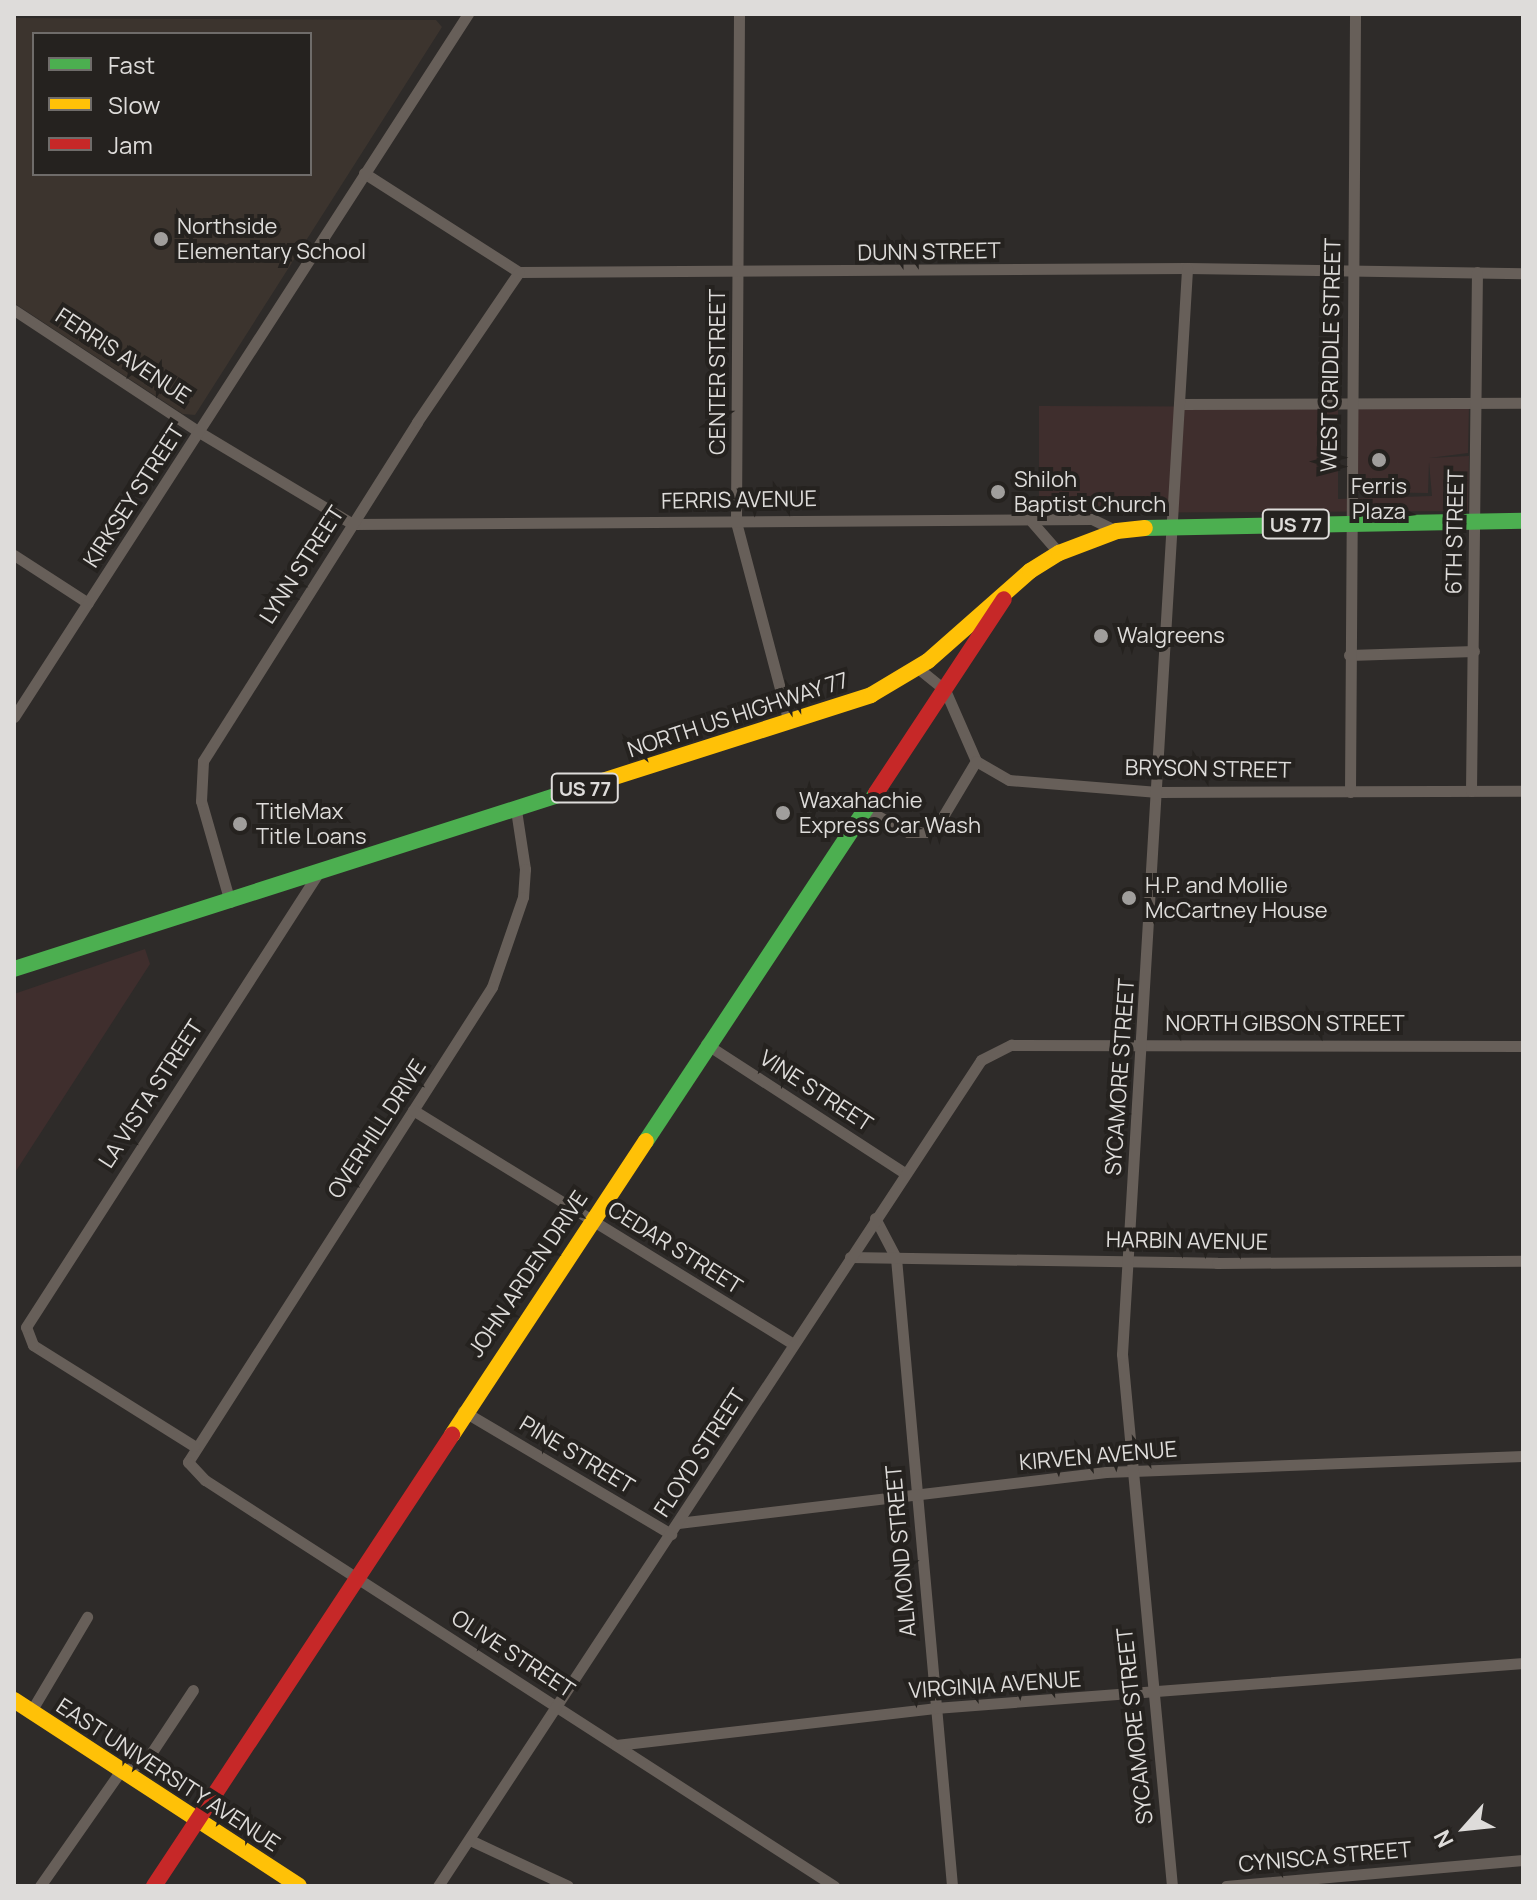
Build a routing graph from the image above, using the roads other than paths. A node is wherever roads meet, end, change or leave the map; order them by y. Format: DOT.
graph roads {
  1 [pos="468,14"];
  2 [pos="739,14"];
  3 [pos="1355,14"];
  4 [pos="364,173"];
  5 [pos="1187,268"];
  6 [pos="738,270"];
  7 [pos="1352,271"];
  8 [pos="519,272"];
  9 [pos="1477,272"];
  10 [pos="1523,273"];
  11 [pos="14,310"];
  12 [pos="1350,403"];
  13 [pos="1477,403"];
  14 [pos="1523,403"];
  15 [pos="1179,404"];
  16 [pos="199,432"];
  17 [pos="1523,521"];
  18 [pos="736,522"];
  19 [pos="1032,522"];
  20 [pos="1475,522"];
  21 [pos="1350,523"];
  22 [pos="353,524"];
  23 [pos="1172,525"];
  24 [pos="1117,531"];
  25 [pos="1059,553"];
  26 [pos="14,555"];
  27 [pos="1014,583"];
  28 [pos="88,603"];
  29 [pos="1474,651"];
  30 [pos="1349,655"];
  31 [pos="919,669"];
  32 [pos="945,690"];
  33 [pos="14,717"];
  34 [pos="789,722"];
  35 [pos="976,761"];
  36 [pos="1471,791"];
  37 [pos="1523,791"];
  38 [pos="1158,792"];
  39 [pos="1350,792"];
  40 [pos="863,808"];
  41 [pos="516,810"];
  42 [pos="317,875"];
  43 [pos="230,902"];
  44 [pos="14,969"];
  45 [pos="1142,1043"];
  46 [pos="706,1044"];
  47 [pos="1523,1046"];
  48 [pos="1000,1047"];
  49 [pos="413,1110"];
  50 [pos="905,1173"];
  51 [pos="875,1218"];
  52 [pos="591,1220"];
  53 [pos="850,1257"];
  54 [pos="896,1258"];
  55 [pos="1128,1260"];
  56 [pos="1523,1261"];
  57 [pos="793,1344"];
  58 [pos="463,1411"];
  59 [pos="194,1446"];
  60 [pos="1523,1456"];
  61 [pos="1131,1471"];
  62 [pos="917,1495"];
  63 [pos="674,1528"];
  64 [pos="355,1575"];
  65 [pos="87,1617"];
  66 [pos="1523,1663"];
  67 [pos="193,1690"];
  68 [pos="1151,1693"];
  69 [pos="14,1700"];
  70 [pos="558,1707"];
  71 [pos="935,1708"];
  72 [pos="30,1713"];
  73 [pos="615,1746"];
  74 [pos="119,1773"];
  75 [pos="196,1820"];
  76 [pos="470,1840"];
  77 [pos="1523,1860"];
  78 [pos="40,1886"];
  79 [pos="154,1886"];
  80 [pos="299,1886"];
  81 [pos="438,1886"];
  82 [pos="568,1886"];
  83 [pos="834,1886"];
  84 [pos="952,1886"];
  85 [pos="1172,1886"];
  86 [pos="1226,1886"];
  1 -- 4 [label="street, KIRKSEY STREET"];
  2 -- 6 [label="street, CENTER STREET"];
  3 -- 7 [label="street, WEST CRIDDLE STREET"];
  4 -- 8 [label="street"];
  4 -- 16 [label="street, KIRKSEY STREET"];
  5 -- 6 [label="street, DUNN STREET"];
  5 -- 7 [label="street, DUNN STREET"];
  5 -- 15 [label="street, SYCAMORE STREET"];
  6 -- 8 [label="street, DUNN STREET"];
  6 -- 18 [label="street, CENTER STREET"];
  7 -- 9 [label="street, DUNN STREET"];
  7 -- 12 [label="street, WEST CRIDDLE STREET"];
  8 -- 22 [label="street, LYNN STREET"];
  9 -- 10 [label="street, DUNN STREET"];
  9 -- 13 [label="street, 6TH STREET"];
  11 -- 16 [label="street, FERRIS AVENUE"];
  12 -- 13 [label="street"];
  12 -- 15 [label="street"];
  12 -- 21 [label="street, WEST CRIDDLE STREET"];
  13 -- 14 [label="street"];
  13 -- 20 [label="street, 6TH STREET"];
  15 -- 23 [label="street, SYCAMORE STREET"];
  16 -- 22 [label="street, FERRIS AVENUE"];
  16 -- 28 [label="street, KIRKSEY STREET"];
  17 -- 20 [label="street, FERRIS AVENUE / US 77"];
  18 -- 19 [label="street, FERRIS AVENUE"];
  18 -- 22 [label="street, FERRIS AVENUE"];
  18 -- 34 [label="street, CENTER STREET"];
  19 -- 24 [label="street, FERRIS AVENUE"];
  19 -- 25 [label="street"];
  20 -- 21 [label="street, FERRIS AVENUE / US 77"];
  20 -- 29 [label="street, 6TH STREET"];
  21 -- 23 [label="street, FERRIS AVENUE / US 77"];
  21 -- 30 [label="street, WEST CRIDDLE STREET"];
  22 -- 43 [label="street, LYNN STREET"];
  23 -- 24 [label="street, FERRIS AVENUE / US 77"];
  23 -- 38 [label="street, SYCAMORE STREET"];
  24 -- 25 [label="street, NORTH US HIGHWAY 77 / US 77"];
  25 -- 27 [label="street, NORTH US HIGHWAY 77 / US 77"];
  26 -- 28 [label="street"];
  27 -- 31 [label="street, NORTH US HIGHWAY 77 / US 77"];
  27 -- 32 [label="street"];
  28 -- 33 [label="street, KIRKSEY STREET"];
  29 -- 30 [label="street"];
  29 -- 36 [label="street, 6TH STREET"];
  30 -- 39 [label="street, WEST CRIDDLE STREET"];
  31 -- 32 [label="street"];
  31 -- 34 [label="street, NORTH US HIGHWAY 77 / US 77"];
  32 -- 35 [label="street"];
  32 -- 40 [label="street, JOHN ARDEN DRIVE"];
  34 -- 41 [label="street, NORTH US HIGHWAY 77 / US 77"];
  35 -- 38 [label="street, BRYSON STREET"];
  35 -- 40 [label="street"];
  36 -- 37 [label="street, BRYSON STREET"];
  36 -- 39 [label="street, BRYSON STREET"];
  38 -- 39 [label="street, BRYSON STREET"];
  38 -- 45 [label="street, SYCAMORE STREET"];
  40 -- 46 [label="street, JOHN ARDEN DRIVE"];
  41 -- 42 [label="street, NORTH US HIGHWAY 77 / US 77"];
  41 -- 49 [label="street, OVERHILL DRIVE"];
  42 -- 43 [label="street, NORTH US HIGHWAY 77 / US 77"];
  42 -- 59 [label="street, LA VISTA STREET"];
  43 -- 44 [label="street, NORTH US HIGHWAY 77 / US 77"];
  45 -- 47 [label="street, NORTH GIBSON STREET"];
  45 -- 48 [label="street, NORTH GIBSON STREET"];
  45 -- 55 [label="street, SYCAMORE STREET"];
  46 -- 50 [label="street, VINE STREET"];
  46 -- 52 [label="street, JOHN ARDEN DRIVE"];
  48 -- 50 [label="street, FLOYD STREET"];
  49 -- 52 [label="street, CEDAR STREET"];
  49 -- 59 [label="street, OVERHILL DRIVE"];
  50 -- 51 [label="street, FLOYD STREET"];
  51 -- 53 [label="street, FLOYD STREET"];
  51 -- 54 [label="street, ALMOND STREET"];
  52 -- 57 [label="street, CEDAR STREET"];
  52 -- 58 [label="street, JOHN ARDEN DRIVE"];
  53 -- 54 [label="street, HARBIN AVENUE"];
  53 -- 57 [label="street, FLOYD STREET"];
  54 -- 55 [label="street, HARBIN AVENUE"];
  54 -- 62 [label="street, ALMOND STREET"];
  55 -- 56 [label="street, HARBIN AVENUE"];
  55 -- 61 [label="street, SYCAMORE STREET"];
  57 -- 63 [label="street, FLOYD STREET"];
  58 -- 63 [label="street, PINE STREET"];
  58 -- 64 [label="street, JOHN ARDEN DRIVE"];
  59 -- 64 [label="street, OLIVE STREET"];
  60 -- 61 [label="street, KIRVEN AVENUE"];
  61 -- 62 [label="street, KIRVEN AVENUE"];
  61 -- 68 [label="street, SYCAMORE STREET"];
  62 -- 63 [label="street, KIRVEN AVENUE"];
  62 -- 71 [label="street, ALMOND STREET"];
  63 -- 70 [label="street, FLOYD STREET"];
  64 -- 70 [label="street, OLIVE STREET"];
  64 -- 75 [label="street, JOHN ARDEN DRIVE"];
  65 -- 72 [label="street"];
  66 -- 68 [label="street, VIRGINIA AVENUE"];
  67 -- 74 [label="street"];
  68 -- 71 [label="street, VIRGINIA AVENUE"];
  68 -- 85 [label="street, SYCAMORE STREET"];
  69 -- 72 [label="street, EAST UNIVERSITY AVENUE"];
  70 -- 73 [label="street, OLIVE STREET"];
  70 -- 76 [label="street, FLOYD STREET"];
  71 -- 73 [label="street, VIRGINIA AVENUE"];
  71 -- 84 [label="street, ALMOND STREET"];
  72 -- 74 [label="street, EAST UNIVERSITY AVENUE"];
  73 -- 83 [label="street, OLIVE STREET"];
  74 -- 75 [label="street, EAST UNIVERSITY AVENUE"];
  74 -- 78 [label="street"];
  75 -- 79 [label="street, JOHN ARDEN DRIVE"];
  75 -- 80 [label="street, EAST UNIVERSITY AVENUE"];
  76 -- 81 [label="street, FLOYD STREET"];
  76 -- 82 [label="street"];
  77 -- 86 [label="street, CYNISCA STREET"];
}
